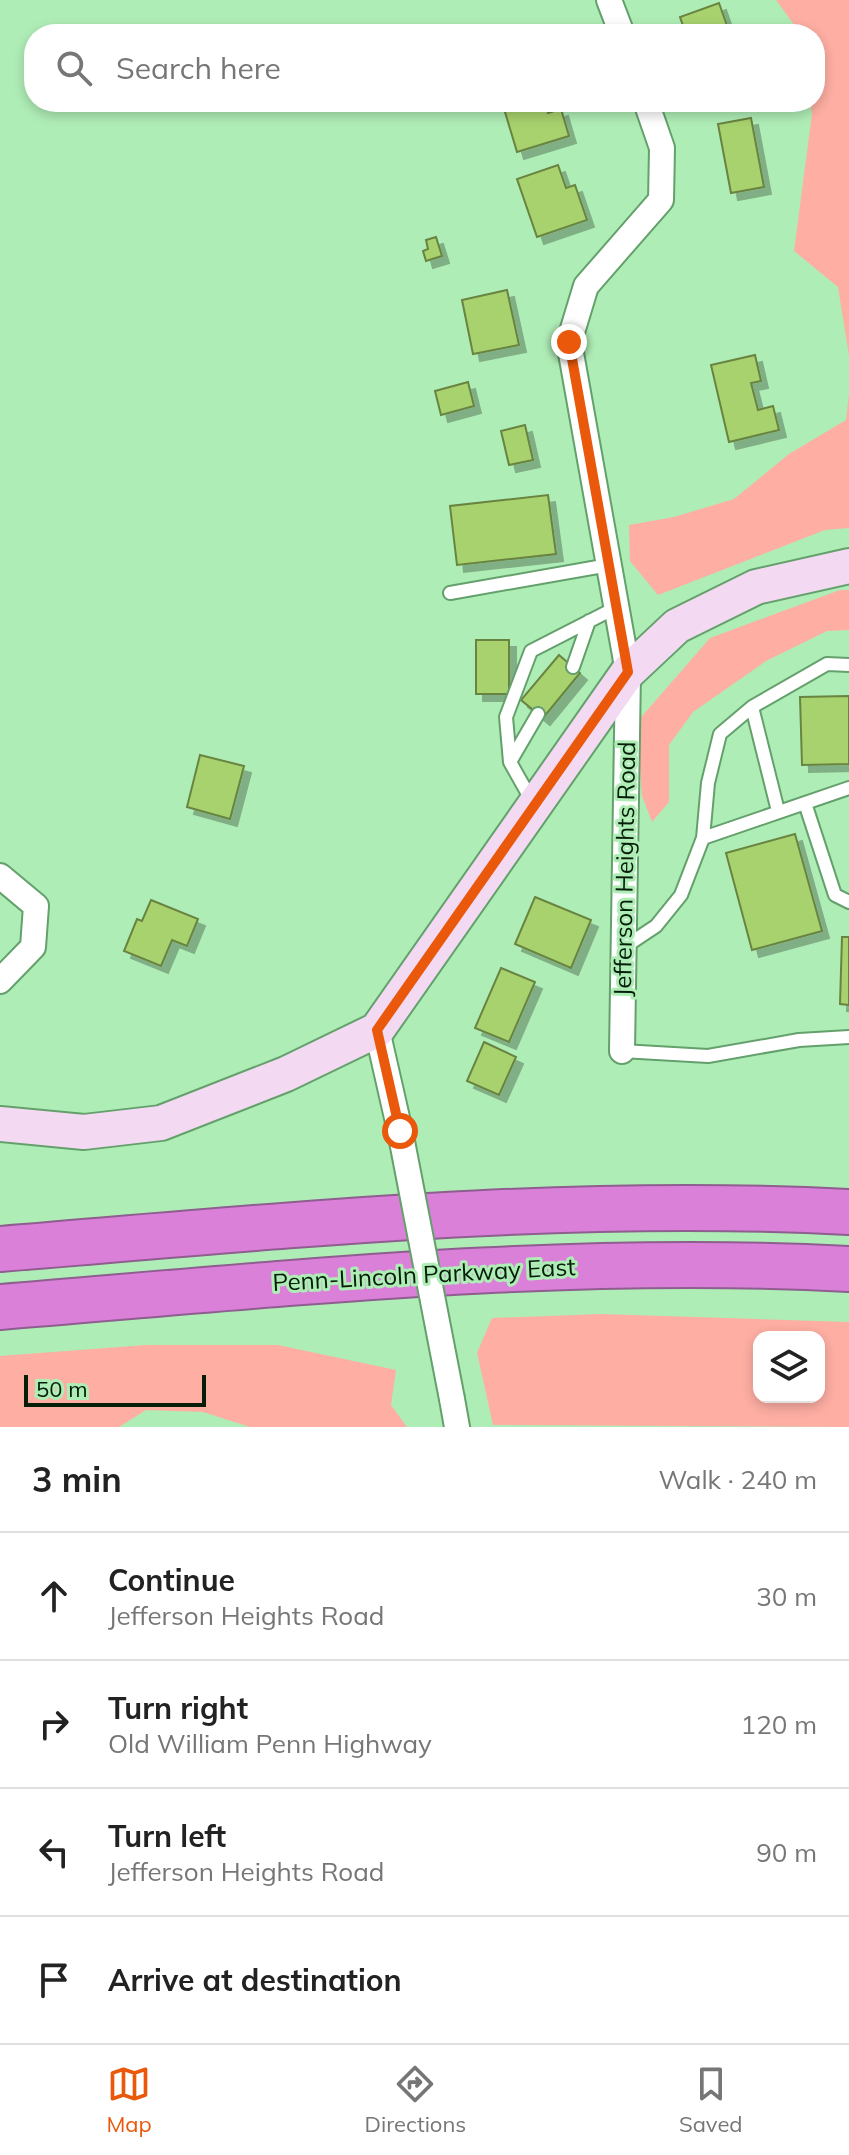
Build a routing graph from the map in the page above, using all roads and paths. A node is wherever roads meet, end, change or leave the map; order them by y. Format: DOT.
graph roads {
  1 [pos="609,0"];
  2 [pos="618,24"];
  3 [pos="649,112"];
  4 [pos="609,565"];
  5 [pos="849,566"];
  6 [pos="450,593"];
  7 [pos="617,607"];
  8 [pos="589,621"];
  9 [pos="849,665"];
  10 [pos="573,667"];
  11 [pos="628,672"];
  12 [pos="752,707"];
  13 [pos="538,714"];
  14 [pos="510,762"];
  15 [pos="849,788"];
  16 [pos="805,803"];
  17 [pos="535,806"];
  18 [pos="778,811"];
  19 [pos="703,838"];
  20 [pos="0,876"];
  21 [pos="849,902"];
  22 [pos="626,946"];
  23 [pos="0,981"];
  24 [pos="377,1030"];
  25 [pos="849,1037"];
  26 [pos="622,1051"];
  27 [pos="0,1124"];
  28 [pos="849,1212"];
  29 [pos="0,1249"];
  30 [pos="849,1269"];
  31 [pos="0,1307"];
  32 [pos="457,1427"];
  1 -- 2 [label="street"];
  3 -- 4 [label="street, Jefferson Heights Road"];
  4 -- 6 [label="lane"];
  4 -- 7 [label="street, Jefferson Heights Road"];
  5 -- 11 [label="main road"];
  7 -- 8 [label="lane"];
  7 -- 11 [label="street, Jefferson Heights Road"];
  8 -- 10 [label="lane"];
  8 -- 14 [label="lane"];
  9 -- 12 [label="lane"];
  11 -- 17 [label="main road"];
  11 -- 22 [label="street, Jefferson Heights Road"];
  12 -- 18 [label="lane"];
  12 -- 19 [label="lane"];
  13 -- 14 [label="lane"];
  14 -- 17 [label="lane"];
  15 -- 16 [label="lane"];
  16 -- 18 [label="lane"];
  16 -- 21 [label="lane"];
  17 -- 24 [label="main road"];
  18 -- 19 [label="lane"];
  19 -- 22 [label="lane"];
  20 -- 23 [label="street"];
  22 -- 26 [label="street, Jefferson Heights Road"];
  24 -- 27 [label="main road"];
  24 -- 32 [label="street, bridge"];
  25 -- 26 [label="lane"];
  28 -- 29 [label="highway"];
  30 -- 31 [label="highway, Penn-Lincoln Parkway East"];
}
